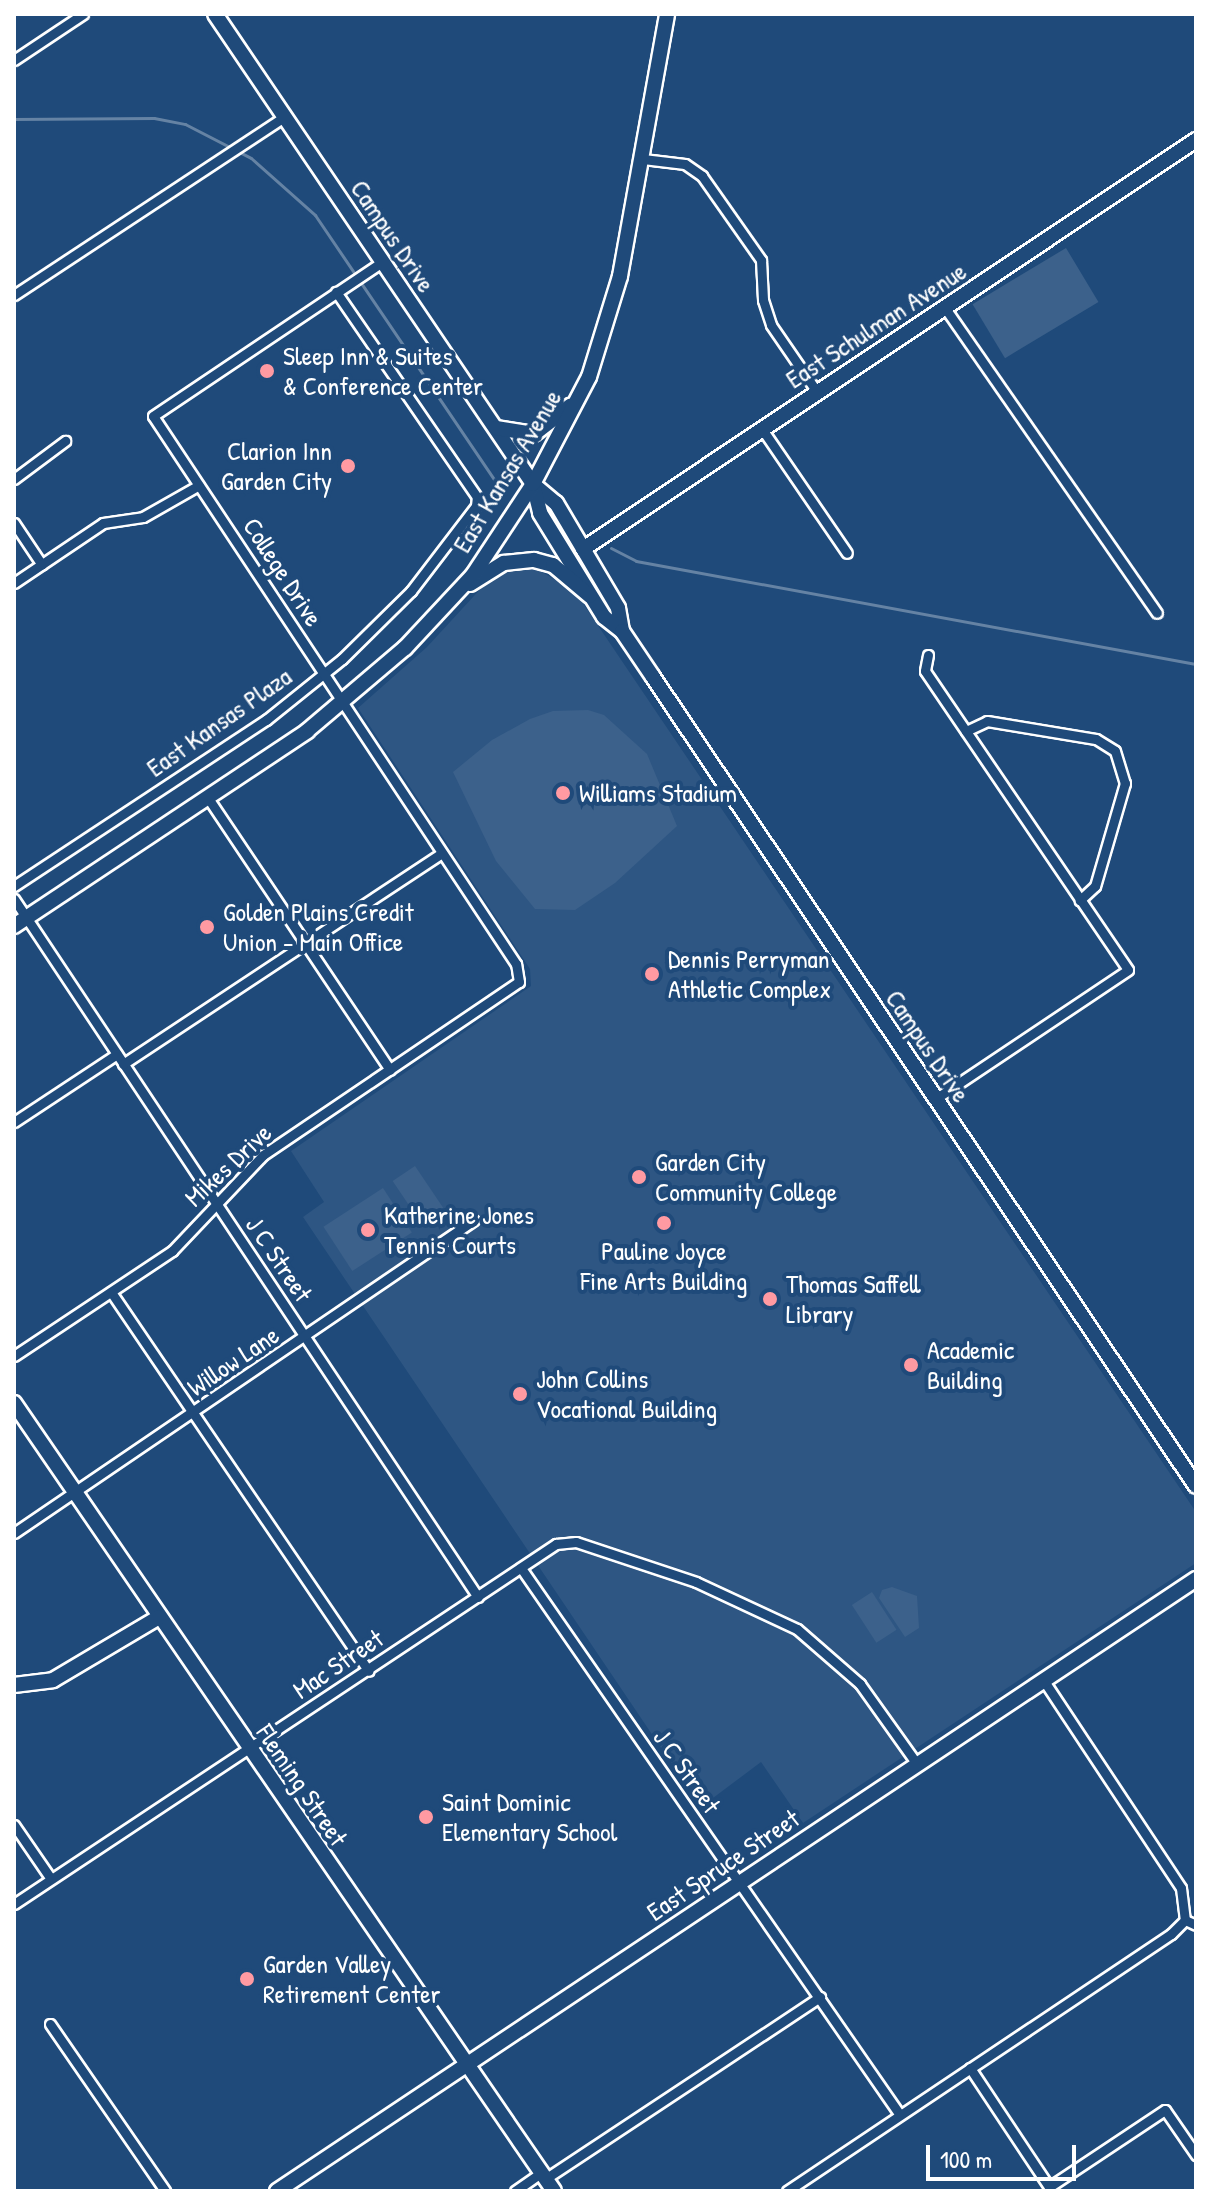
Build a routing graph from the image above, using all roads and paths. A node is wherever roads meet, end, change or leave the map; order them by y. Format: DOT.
graph roads {
  1 [pos="83,14"];
  2 [pos="215,14"];
  3 [pos="667,14"];
  4 [pos="14,60"];
  5 [pos="284,117"];
  6 [pos="1196,140"];
  7 [pos="643,159"];
  8 [pos="376,266"];
  9 [pos="336,292"];
  10 [pos="14,295"];
  11 [pos="945,308"];
  12 [pos="817,392"];
  13 [pos="578,399"];
  14 [pos="496,428"];
  15 [pos="762,429"];
  16 [pos="65,441"];
  17 [pos="14,479"];
  18 [pos="533,484"];
  19 [pos="199,485"];
  20 [pos="14,523"];
  21 [pos="583,549"];
  22 [pos="847,553"];
  23 [pos="42,565"];
  24 [pos="14,583"];
  25 [pos="456,593"];
  26 [pos="590,596"];
  27 [pos="1157,613"];
  28 [pos="622,631"];
  29 [pos="928,655"];
  30 [pos="324,674"];
  31 [pos="343,703"];
  32 [pos="966,731"];
  33 [pos="208,798"];
  34 [pos="442,853"];
  35 [pos="14,886"];
  36 [pos="14,899"];
  37 [pos="1080,900"];
  38 [pos="20,922"];
  39 [pos="305,944"];
  40 [pos="517,986"];
  41 [pos="117,1054"];
  42 [pos="123,1064"];
  43 [pos="390,1070"];
  44 [pos="935,1099"];
  45 [pos="14,1122"];
  46 [pos="216,1205"];
  47 [pos="474,1220"];
  48 [pos="111,1292"];
  49 [pos="306,1338"];
  50 [pos="14,1356"];
  51 [pos="14,1403"];
  52 [pos="195,1415"];
  53 [pos="1196,1486"];
  54 [pos="76,1494"];
  55 [pos="14,1533"];
  56 [pos="521,1568"];
  57 [pos="1196,1579"];
  58 [pos="478,1597"];
  59 [pos="159,1617"];
  60 [pos="369,1671"];
  61 [pos="1044,1681"];
  62 [pos="14,1685"];
  63 [pos="247,1746"];
  64 [pos="917,1764"];
  65 [pos="14,1825"];
  66 [pos="49,1876"];
  67 [pos="742,1881"];
  68 [pos="14,1904"];
  69 [pos="1185,1920"];
  70 [pos="1196,1925"];
  71 [pos="820,1997"];
  72 [pos="50,2024"];
  73 [pos="464,2066"];
  74 [pos="970,2068"];
  75 [pos="900,2115"];
  76 [pos="1196,2155"];
  77 [pos="547,2181"];
  78 [pos="165,2191"];
  79 [pos="277,2191"];
  80 [pos="515,2191"];
  81 [pos="787,2191"];
  1 -- 4 [label="street"];
  2 -- 5 [label="main road, Campus Drive"];
  3 -- 7 [label="main road, East Kansas Avenue"];
  5 -- 8 [label="main road, Campus Drive"];
  5 -- 10 [label="street"];
  6 -- 11 [label="main road, East Schulman Avenue"];
  7 -- 12 [label="street"];
  7 -- 13 [label="main road, East Kansas Avenue"];
  8 -- 9 [label="street, College Drive"];
  8 -- 14 [label="main road, Campus Drive"];
  9 -- 19 [label="street, College Drive"];
  9 -- 30 [label="street, East Kansas Plaza"];
  11 -- 12 [label="main road, East Schulman Avenue"];
  11 -- 27 [label="street"];
  12 -- 15 [label="main road, East Schulman Avenue"];
  13 -- 14 [label="main road"];
  13 -- 18 [label="main road, East Kansas Avenue"];
  14 -- 18 [label="main road, Campus Drive"];
  15 -- 21 [label="main road, East Schulman Avenue"];
  15 -- 22 [label="street"];
  16 -- 17 [label="street"];
  18 -- 21 [label="main road, Campus Drive"];
  18 -- 25 [label="main road, East Kansas Avenue"];
  18 -- 26 [label="main road, Campus Drive"];
  19 -- 23 [label="street"];
  19 -- 30 [label="street, College Drive"];
  20 -- 23 [label="street"];
  21 -- 28 [label="main road, Campus Drive"];
  23 -- 24 [label="street"];
  25 -- 26 [label="main road"];
  25 -- 31 [label="main road, East Kansas Avenue"];
  26 -- 28 [label="main road, Campus Drive"];
  28 -- 44 [label="main road, Campus Drive"];
  29 -- 32 [label="street"];
  30 -- 31 [label="street, College Drive"];
  30 -- 35 [label="street, East Kansas Plaza"];
  31 -- 33 [label="main road, East Kansas Avenue"];
  31 -- 34 [label="street, College Drive"];
  32 -- 37 [label="street"];
  32 -- 37 [label="street"];
  33 -- 38 [label="main road, East Kansas Avenue"];
  33 -- 39 [label="street"];
  34 -- 39 [label="street"];
  34 -- 40 [label="street, College Drive"];
  36 -- 38 [label="street"];
  37 -- 44 [label="street"];
  38 -- 41 [label="street"];
  39 -- 42 [label="street"];
  39 -- 43 [label="street"];
  40 -- 43 [label="street, Mikes Drive"];
  41 -- 42 [label="street, J C Street"];
  41 -- 45 [label="street"];
  42 -- 46 [label="street, J C Street"];
  43 -- 46 [label="street, Mikes Drive"];
  44 -- 53 [label="main road, Campus Drive"];
  46 -- 48 [label="street, Mikes Drive"];
  46 -- 49 [label="street, J C Street"];
  47 -- 49 [label="street, Willow Lane"];
  48 -- 50 [label="street, Mikes Drive"];
  48 -- 52 [label="street"];
  49 -- 52 [label="street, Willow Lane"];
  49 -- 58 [label="street, J C Street"];
  51 -- 54 [label="main road, Fleming Street"];
  52 -- 54 [label="street, Willow Lane"];
  52 -- 60 [label="street"];
  54 -- 55 [label="street, Willow Lane"];
  54 -- 59 [label="main road, Fleming Street"];
  56 -- 58 [label="street, Mac Street"];
  56 -- 64 [label="street, Mac Street"];
  56 -- 67 [label="street, J C Street"];
  57 -- 61 [label="main road, East Spruce Street"];
  58 -- 60 [label="street, Mac Street"];
  59 -- 62 [label="main road"];
  59 -- 63 [label="main road, Fleming Street"];
  60 -- 63 [label="street, Mac Street"];
  61 -- 64 [label="main road, East Spruce Street"];
  61 -- 69 [label="street"];
  63 -- 66 [label="street, Mac Street"];
  63 -- 73 [label="main road, Fleming Street"];
  64 -- 67 [label="main road, East Spruce Street"];
  65 -- 66 [label="street"];
  66 -- 68 [label="street, Mac Street"];
  67 -- 71 [label="street, J C Street"];
  67 -- 73 [label="main road, East Spruce Street"];
  69 -- 70 [label="street"];
  69 -- 74 [label="street"];
  71 -- 75 [label="street, J C Street"];
  71 -- 77 [label="street"];
  72 -- 78 [label="street"];
  73 -- 77 [label="main road, Fleming Street"];
  73 -- 79 [label="main road, East Spruce Street"];
  74 -- 75 [label="street"];
  74 -- 76 [label="street"];
  75 -- 81 [label="street"];
  77 -- 80 [label="street"];
}
